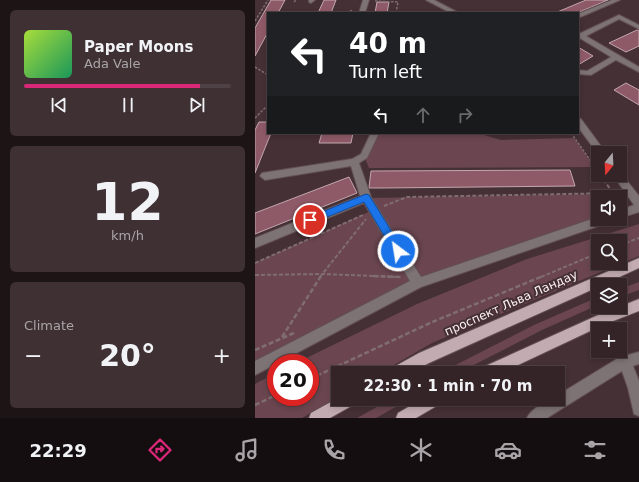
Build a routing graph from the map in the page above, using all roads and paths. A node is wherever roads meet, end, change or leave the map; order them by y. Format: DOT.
graph roads {
  1 [pos="268,0"];
  2 [pos="296,0"];
  3 [pos="429,0"];
  4 [pos="617,0"];
  5 [pos="294,2"];
  6 [pos="365,2"];
  7 [pos="348,12"];
  8 [pos="362,12"];
  9 [pos="397,12"];
  10 [pos="454,12"];
  11 [pos="579,16"];
  12 [pos="255,21"];
  13 [pos="639,27"];
  14 [pos="579,35"];
  15 [pos="616,57"];
  16 [pos="255,67"];
  17 [pos="639,70"];
  18 [pos="579,72"];
  19 [pos="267,74"];
  20 [pos="267,106"];
  21 [pos="255,118"];
  22 [pos="579,124"];
  23 [pos="375,134"];
  24 [pos="572,134"];
  25 [pos="596,146"];
  26 [pos="354,162"];
  27 [pos="591,162"];
  28 [pos="265,176"];
  29 [pos="623,182"];
  30 [pos="627,193"];
  31 [pos="631,193"];
  32 [pos="591,194"];
  33 [pos="366,198"];
  34 [pos="639,204"];
  35 [pos="639,208"];
  36 [pos="373,210"];
  37 [pos="627,212"];
  38 [pos="591,224"];
  39 [pos="639,238"];
  40 [pos="627,242"];
  41 [pos="255,243"];
  42 [pos="591,256"];
  43 [pos="255,263"];
  44 [pos="639,263"];
  45 [pos="322,274"];
  46 [pos="255,275"];
  47 [pos="416,280"];
  48 [pos="639,305"];
  49 [pos="282,338"];
  50 [pos="639,358"];
  51 [pos="625,362"];
  52 [pos="410,366"];
  53 [pos="501,366"];
  54 [pos="255,368"];
  55 [pos="319,375"];
  56 [pos="267,400"];
  57 [pos="255,405"];
  58 [pos="337,406"];
  59 [pos="423,406"];
  60 [pos="639,409"];
  61 [pos="316,418"];
  62 [pos="403,418"];
  63 [pos="534,418"];
  1 -- 12 [label="path"];
  2 -- 5 [label="path"];
  3 -- 10 [label="street"];
  4 -- 11 [label="street"];
  6 -- 7 [label="path"];
  6 -- 8 [label="street"];
  6 -- 9 [label="path"];
  13 -- 14 [label="street"];
  14 -- 15 [label="street"];
  15 -- 17 [label="street"];
  15 -- 18 [label="street"];
  16 -- 19 [label="path"];
  20 -- 21 [label="path"];
  22 -- 25 [label="street"];
  23 -- 26 [label="street"];
  24 -- 27 [label="path"];
  26 -- 28 [label="street"];
  26 -- 33 [label="street"];
  29 -- 31 [label="street"];
  30 -- 31 [label="path"];
  31 -- 34 [label="street"];
  32 -- 36 [label="path"];
  33 -- 36 [label="street"];
  33 -- 41 [label="street"];
  35 -- 37 [label="street"];
  36 -- 43 [label="path"];
  36 -- 45 [label="path"];
  36 -- 47 [label="street"];
  38 -- 47 [label="street"];
  39 -- 40 [label="path"];
  42 -- 55 [label="path"];
  44 -- 52 [label="main road, проспект Льва Ландау"];
  45 -- 46 [label="path"];
  45 -- 47 [label="path"];
  45 -- 49 [label="path"];
  47 -- 54 [label="street"];
  48 -- 53 [label="main road"];
  50 -- 51 [label="street"];
  51 -- 60 [label="street"];
  51 -- 63 [label="street"];
  56 -- 57 [label="path"];
  58 -- 61 [label="main road"];
  59 -- 62 [label="main road"];
}
